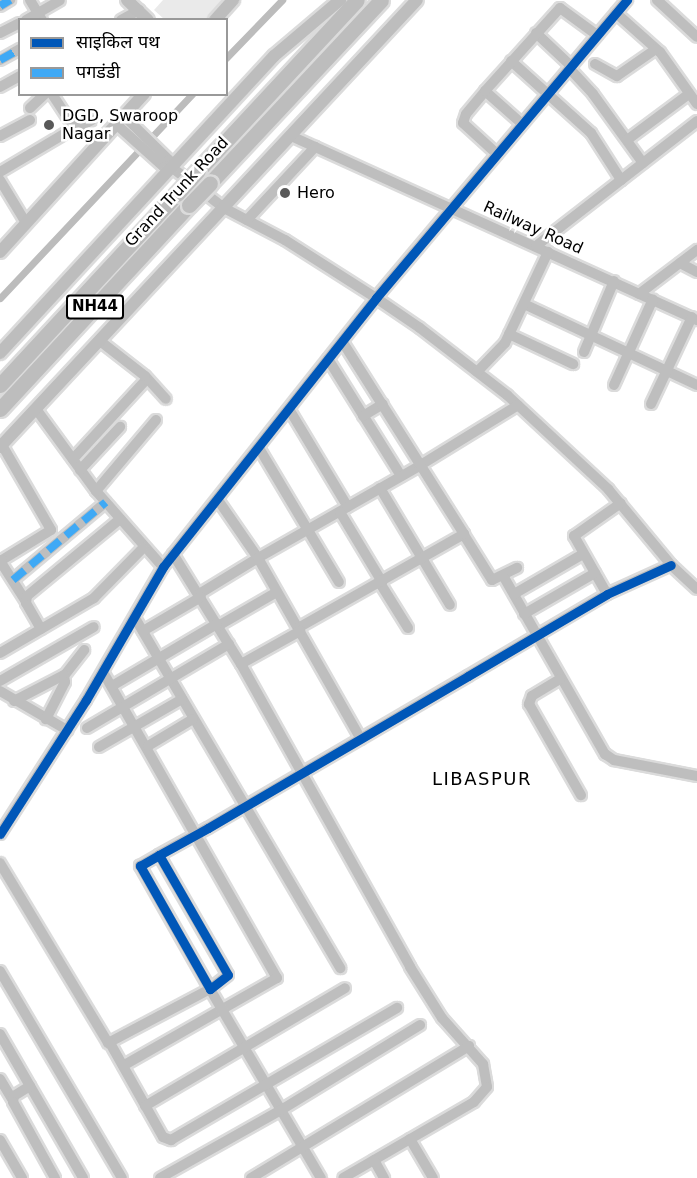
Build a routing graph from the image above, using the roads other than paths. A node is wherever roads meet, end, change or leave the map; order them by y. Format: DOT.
graph roads {
  1 [pos="10,0"];
  2 [pos="30,0"];
  3 [pos="60,0"];
  4 [pos="127,0"];
  5 [pos="233,0"];
  6 [pos="340,0"];
  7 [pos="357,0"];
  8 [pos="381,0"];
  9 [pos="417,0"];
  10 [pos="627,0"];
  11 [pos="657,0"];
  12 [pos="0,6"];
  13 [pos="138,10"];
  14 [pos="616,13"];
  15 [pos="40,16"];
  16 [pos="124,18"];
  17 [pos="146,18"];
  18 [pos="217,18"];
  19 [pos="18,24"];
  20 [pos="0,33"];
  21 [pos="536,33"];
  22 [pos="597,35"];
  23 [pos="697,37"];
  24 [pos="656,49"];
  25 [pos="18,50"];
  26 [pos="0,60"];
  27 [pos="511,61"];
  28 [pos="595,64"];
  29 [pos="570,67"];
  30 [pos="18,77"];
  31 [pos="0,87"];
  32 [pos="485,91"];
  33 [pos="689,93"];
  34 [pos="546,94"];
  35 [pos="43,96"];
  36 [pos="52,96"];
  37 [pos="142,96"];
  38 [pos="230,98"];
  39 [pos="697,104"];
  40 [pos="30,108"];
  41 [pos="30,120"];
  42 [pos="92,120"];
  43 [pos="120,120"];
  44 [pos="697,121"];
  45 [pos="522,123"];
  46 [pos="74,128"];
  47 [pos="0,136"];
  48 [pos="291,136"];
  49 [pos="627,140"];
  50 [pos="315,147"];
  51 [pos="497,154"];
  52 [pos="643,163"];
  53 [pos="171,167"];
  54 [pos="0,172"];
  55 [pos="0,180"];
  56 [pos="621,180"];
  57 [pos="224,208"];
  58 [pos="451,208"];
  59 [pos="247,220"];
  60 [pos="26,223"];
  61 [pos="2,245"];
  62 [pos="536,246"];
  63 [pos="697,250"];
  64 [pos="548,252"];
  65 [pos="680,263"];
  66 [pos="697,272"];
  67 [pos="614,281"];
  68 [pos="639,294"];
  69 [pos="376,298"];
  70 [pos="653,299"];
  71 [pos="524,304"];
  72 [pos="694,319"];
  73 [pos="509,334"];
  74 [pos="591,335"];
  75 [pos="100,341"];
  76 [pos="342,341"];
  77 [pos="584,352"];
  78 [pos="0,353"];
  79 [pos="629,353"];
  80 [pos="328,359"];
  81 [pos="573,364"];
  82 [pos="667,370"];
  83 [pos="477,372"];
  84 [pos="147,378"];
  85 [pos="0,385"];
  86 [pos="614,385"];
  87 [pos="697,385"];
  88 [pos="166,399"];
  89 [pos="383,404"];
  90 [pos="651,404"];
  91 [pos="518,405"];
  92 [pos="0,409"];
  93 [pos="289,409"];
  94 [pos="36,410"];
  95 [pos="363,416"];
  96 [pos="156,420"];
  97 [pos="120,427"];
  98 [pos="1,446"];
  99 [pos="259,448"];
  100 [pos="73,459"];
  101 [pos="421,464"];
  102 [pos="81,470"];
  103 [pos="401,476"];
  104 [pos="380,489"];
  105 [pos="96,491"];
  106 [pos="218,500"];
  107 [pos="106,502"];
  108 [pos="621,504"];
  109 [pos="344,509"];
  110 [pos="120,519"];
  111 [pos="309,530"];
  112 [pos="464,535"];
  113 [pos="143,548"];
  114 [pos="173,554"];
  115 [pos="583,554"];
  116 [pos="258,558"];
  117 [pos="422,559"];
  118 [pos="671,565"];
  119 [pos="163,567"];
  120 [pos="517,568"];
  121 [pos="595,573"];
  122 [pos="505,579"];
  123 [pos="13,580"];
  124 [pos="339,582"];
  125 [pos="381,582"];
  126 [pos="697,589"];
  127 [pos="277,592"];
  128 [pos="514,594"];
  129 [pos="607,594"];
  130 [pos="200,595"];
  131 [pos="25,600"];
  132 [pos="450,605"];
  133 [pos="524,614"];
  134 [pos="135,618"];
  135 [pos="218,625"];
  136 [pos="94,627"];
  137 [pos="408,628"];
  138 [pos="41,629"];
  139 [pos="299,629"];
  140 [pos="143,632"];
  141 [pos="536,636"];
  142 [pos="230,644"];
  143 [pos="84,650"];
  144 [pos="0,653"];
  145 [pos="159,659"];
  146 [pos="242,664"];
  147 [pos="103,672"];
  148 [pos="64,676"];
  149 [pos="171,679"];
  150 [pos="560,679"];
  151 [pos="0,681"];
  152 [pos="112,686"];
  153 [pos="0,691"];
  154 [pos="182,699"];
  155 [pos="14,701"];
  156 [pos="124,706"];
  157 [pos="46,719"];
  158 [pos="193,719"];
  159 [pos="136,726"];
  160 [pos="87,728"];
  161 [pos="67,730"];
  162 [pos="361,739"];
  163 [pos="148,746"];
  164 [pos="99,747"];
  165 [pos="303,772"];
  166 [pos="697,776"];
  167 [pos="581,795"];
  168 [pos="245,806"];
  169 [pos="0,834"];
  170 [pos="197,834"];
  171 [pos="159,855"];
  172 [pos="0,863"];
  173 [pos="340,968"];
  174 [pos="0,971"];
  175 [pos="210,988"];
  176 [pos="345,988"];
  177 [pos="397,1008"];
  178 [pos="223,1010"];
  179 [pos="420,1025"];
  180 [pos="0,1034"];
  181 [pos="110,1043"];
  182 [pos="469,1046"];
  183 [pos="245,1049"];
  184 [pos="123,1066"];
  185 [pos="0,1078"];
  186 [pos="30,1086"];
  187 [pos="267,1086"];
  188 [pos="12,1099"];
  189 [pos="145,1106"];
  190 [pos="281,1110"];
  191 [pos="410,1139"];
  192 [pos="0,1140"];
  193 [pos="302,1147"];
  194 [pos="374,1160"];
  195 [pos="22,1178"];
  196 [pos="55,1178"];
  197 [pos="83,1178"];
  198 [pos="122,1178"];
  199 [pos="160,1178"];
  200 [pos="251,1178"];
  201 [pos="321,1178"];
  202 [pos="343,1178"];
  203 [pos="384,1178"];
  204 [pos="433,1178"];
  1 -- 12 [label="street"];
  2 -- 15 [label="street"];
  3 -- 15 [label="street"];
  4 -- 13 [label="main road"];
  5 -- 18 [label="main road"];
  6 -- 38 [label="main road"];
  7 -- 85 [label="highway, Grand Trunk Road / NH44, bridge"];
  8 -- 92 [label="highway, Grand Trunk Road / NH44, bridge"];
  9 -- 48 [label="main road"];
  10 -- 14 [label="street"];
  11 -- 23 [label="street"];
  13 -- 16 [label="street"];
  13 -- 17 [label="main road"];
  14 -- 22 [label="street"];
  14 -- 24 [label="street"];
  19 -- 20 [label="street"];
  21 -- 22 [label="street"];
  21 -- 27 [label="street"];
  21 -- 29 [label="street"];
  22 -- 29 [label="street"];
  24 -- 28 [label="street"];
  24 -- 33 [label="street"];
  25 -- 26 [label="street"];
  27 -- 32 [label="street"];
  27 -- 34 [label="street"];
  29 -- 34 [label="street"];
  29 -- 49 [label="street"];
  30 -- 31 [label="street"];
  32 -- 45 [label="street"];
  32 -- 51 [label="street"];
  33 -- 39 [label="street"];
  33 -- 49 [label="street"];
  34 -- 45 [label="street"];
  34 -- 56 [label="street"];
  35 -- 40 [label="street"];
  36 -- 46 [label="street"];
  37 -- 43 [label="main road"];
  38 -- 53 [label="main road"];
  41 -- 47 [label="street"];
  42 -- 46 [label="street"];
  43 -- 53 [label="street"];
  43 -- 60 [label="main road"];
  44 -- 52 [label="street"];
  45 -- 51 [label="street"];
  46 -- 54 [label="street"];
  48 -- 50 [label="street, Railway Road"];
  48 -- 57 [label="main road"];
  49 -- 52 [label="street"];
  50 -- 58 [label="street, Railway Road"];
  50 -- 59 [label="street"];
  51 -- 58 [label="street"];
  52 -- 56 [label="street"];
  53 -- 57 [label="street"];
  53 -- 78 [label="main road"];
  55 -- 60 [label="street"];
  56 -- 62 [label="street"];
  57 -- 59 [label="street"];
  57 -- 75 [label="main road"];
  58 -- 62 [label="street, Railway Road"];
  58 -- 69 [label="street"];
  59 -- 69 [label="street"];
  60 -- 61 [label="main road"];
  62 -- 64 [label="street, Railway Road"];
  63 -- 65 [label="street"];
  64 -- 67 [label="street, Railway Road"];
  64 -- 71 [label="street"];
  65 -- 66 [label="street"];
  65 -- 68 [label="street"];
  67 -- 68 [label="street, Railway Road"];
  67 -- 74 [label="street"];
  68 -- 70 [label="street, Railway Road"];
  69 -- 76 [label="street"];
  69 -- 83 [label="street"];
  70 -- 72 [label="street, Railway Road"];
  70 -- 79 [label="street"];
  71 -- 73 [label="street"];
  71 -- 74 [label="street"];
  72 -- 82 [label="street"];
  73 -- 81 [label="street"];
  73 -- 83 [label="street"];
  74 -- 77 [label="street"];
  74 -- 79 [label="street"];
  75 -- 84 [label="street"];
  75 -- 94 [label="main road"];
  76 -- 80 [label="street"];
  76 -- 89 [label="street"];
  79 -- 82 [label="street"];
  79 -- 86 [label="street"];
  80 -- 93 [label="street"];
  80 -- 95 [label="street"];
  82 -- 87 [label="street"];
  82 -- 90 [label="street"];
  83 -- 91 [label="street"];
  84 -- 88 [label="street"];
  84 -- 100 [label="street"];
  89 -- 95 [label="street"];
  89 -- 101 [label="street"];
  91 -- 101 [label="street"];
  91 -- 108 [label="street"];
  93 -- 99 [label="street"];
  93 -- 109 [label="street"];
  94 -- 98 [label="main road"];
  94 -- 100 [label="street"];
  95 -- 103 [label="street"];
  96 -- 105 [label="street"];
  97 -- 102 [label="street"];
  98 -- 123 [label="street"];
  99 -- 106 [label="street"];
  99 -- 111 [label="street"];
  100 -- 102 [label="street"];
  101 -- 103 [label="street"];
  101 -- 112 [label="street"];
  102 -- 105 [label="street"];
  103 -- 104 [label="street"];
  104 -- 109 [label="street"];
  104 -- 117 [label="street"];
  105 -- 107 [label="street"];
  106 -- 114 [label="street"];
  106 -- 116 [label="street"];
  107 -- 110 [label="street"];
  107 -- 123 [label="street"];
  108 -- 115 [label="street"];
  108 -- 118 [label="street"];
  109 -- 111 [label="street"];
  109 -- 125 [label="street"];
  110 -- 113 [label="street"];
  110 -- 131 [label="street"];
  111 -- 116 [label="street"];
  111 -- 124 [label="street"];
  112 -- 117 [label="street"];
  112 -- 120 [label="street"];
  113 -- 119 [label="street"];
  113 -- 138 [label="street"];
  114 -- 119 [label="street"];
  114 -- 130 [label="street"];
  115 -- 121 [label="street"];
  115 -- 128 [label="street"];
  116 -- 127 [label="street"];
  116 -- 130 [label="street"];
  117 -- 125 [label="street"];
  117 -- 132 [label="street"];
  118 -- 126 [label="street"];
  118 -- 129 [label="street"];
  119 -- 134 [label="street"];
  121 -- 129 [label="street"];
  121 -- 133 [label="street"];
  122 -- 128 [label="street"];
  123 -- 131 [label="street"];
  125 -- 137 [label="street"];
  125 -- 139 [label="street"];
  127 -- 135 [label="street"];
  127 -- 139 [label="street"];
  128 -- 133 [label="street"];
  129 -- 141 [label="street"];
  130 -- 135 [label="street"];
  130 -- 140 [label="street"];
  131 -- 138 [label="street"];
  133 -- 141 [label="street"];
  134 -- 140 [label="street"];
  134 -- 147 [label="street"];
  135 -- 142 [label="street"];
  135 -- 145 [label="street"];
  136 -- 151 [label="street"];
  138 -- 144 [label="street"];
  139 -- 146 [label="street"];
  139 -- 162 [label="street"];
  140 -- 145 [label="street"];
  141 -- 150 [label="street"];
  141 -- 162 [label="street"];
  142 -- 146 [label="street"];
  142 -- 149 [label="street"];
  143 -- 148 [label="street"];
  145 -- 149 [label="street"];
  145 -- 152 [label="street"];
  146 -- 165 [label="street"];
  147 -- 152 [label="street"];
  147 -- 161 [label="street"];
  148 -- 155 [label="street"];
  148 -- 157 [label="street"];
  149 -- 154 [label="street"];
  149 -- 156 [label="street"];
  150 -- 166 [label="street"];
  150 -- 167 [label="street"];
  152 -- 156 [label="street"];
  153 -- 155 [label="street"];
  154 -- 158 [label="street"];
  154 -- 159 [label="street"];
  155 -- 157 [label="street"];
  156 -- 159 [label="street"];
  156 -- 160 [label="street"];
  157 -- 161 [label="street"];
  158 -- 163 [label="street"];
  158 -- 168 [label="street"];
  159 -- 163 [label="street"];
  159 -- 164 [label="street"];
  161 -- 169 [label="street"];
  162 -- 165 [label="street"];
  163 -- 170 [label="street"];
  165 -- 168 [label="street"];
  165 -- 182 [label="street"];
  168 -- 170 [label="street"];
  168 -- 173 [label="street"];
  170 -- 171 [label="street"];
  170 -- 178 [label="street"];
  171 -- 175 [label="street"];
  171 -- 175 [label="street"];
  172 -- 181 [label="street"];
  174 -- 198 [label="street"];
  175 -- 178 [label="street"];
  175 -- 181 [label="street"];
  176 -- 183 [label="street"];
  177 -- 187 [label="street"];
  178 -- 183 [label="street"];
  178 -- 184 [label="street"];
  179 -- 190 [label="street"];
  180 -- 186 [label="street"];
  181 -- 184 [label="street"];
  182 -- 191 [label="street"];
  182 -- 193 [label="street"];
  183 -- 187 [label="street"];
  183 -- 189 [label="street"];
  184 -- 189 [label="street"];
  185 -- 188 [label="street"];
  186 -- 188 [label="street"];
  186 -- 197 [label="street"];
  187 -- 189 [label="street"];
  187 -- 190 [label="street"];
  188 -- 196 [label="street"];
  190 -- 193 [label="street"];
  190 -- 199 [label="street"];
  191 -- 194 [label="street"];
  191 -- 204 [label="street"];
  192 -- 195 [label="street"];
  193 -- 200 [label="street"];
  193 -- 201 [label="street"];
  194 -- 202 [label="street"];
  194 -- 203 [label="street"];
}
